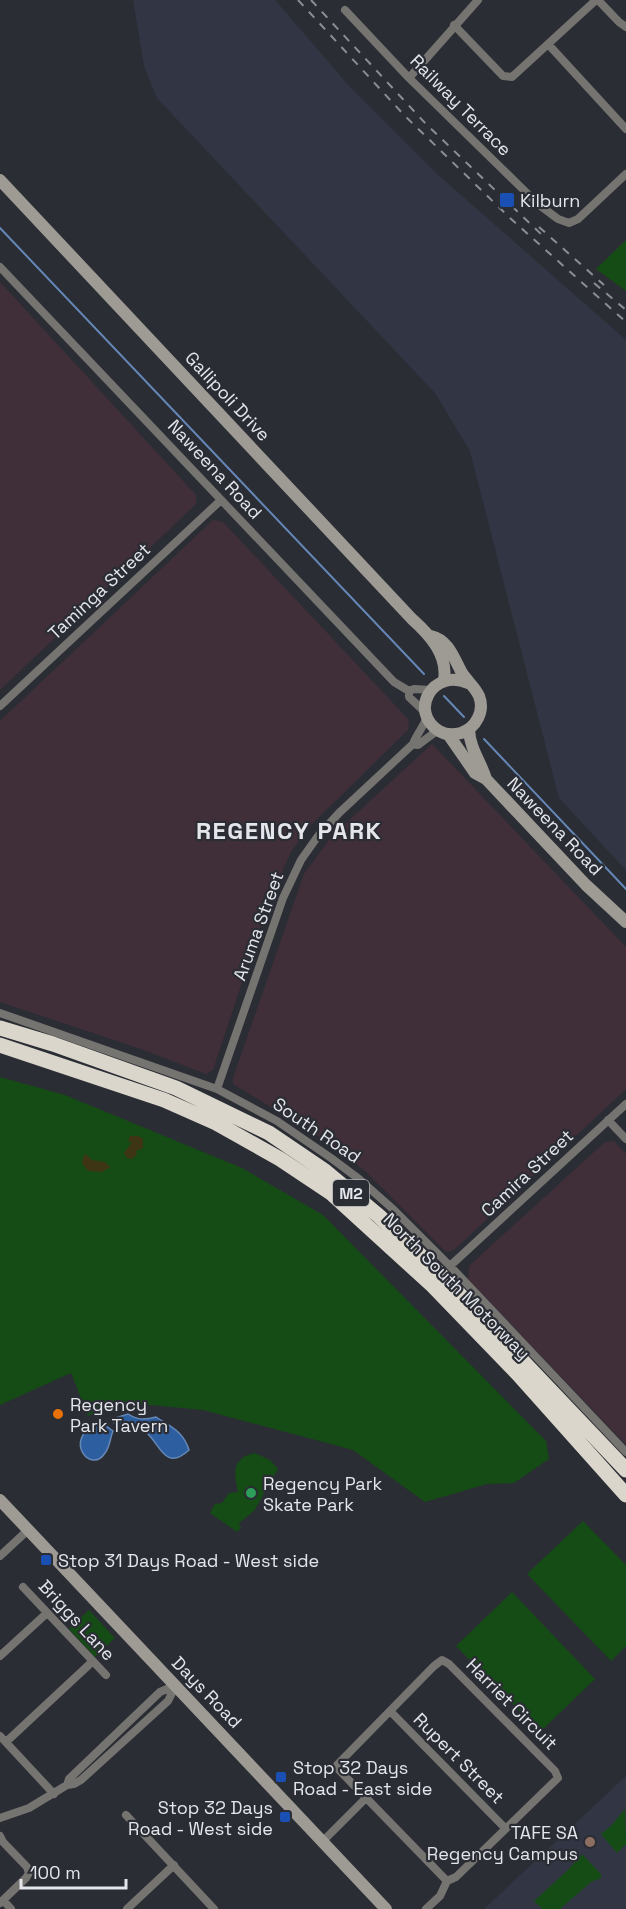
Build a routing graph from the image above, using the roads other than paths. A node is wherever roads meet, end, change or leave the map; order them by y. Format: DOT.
graph roads {
  1 [pos="597,0"];
  2 [pos="475,1"];
  3 [pos="345,10"];
  4 [pos="454,25"];
  5 [pos="626,27"];
  6 [pos="548,44"];
  7 [pos="409,78"];
  8 [pos="626,129"];
  9 [pos="626,174"];
  10 [pos="0,180"];
  11 [pos="0,267"];
  12 [pos="220,501"];
  13 [pos="431,636"];
  14 [pos="444,680"];
  15 [pos="468,683"];
  16 [pos="431,690"];
  17 [pos="409,691"];
  18 [pos="0,706"];
  19 [pos="427,715"];
  20 [pos="469,730"];
  21 [pos="443,732"];
  22 [pos="413,744"];
  23 [pos="486,779"];
  24 [pos="626,922"];
  25 [pos="0,1013"];
  26 [pos="0,1028"];
  27 [pos="0,1045"];
  28 [pos="217,1089"];
  29 [pos="626,1104"];
  30 [pos="608,1120"];
  31 [pos="626,1139"];
  32 [pos="450,1266"];
  33 [pos="626,1452"];
  34 [pos="626,1470"];
  35 [pos="626,1495"];
  36 [pos="0,1500"];
  37 [pos="28,1530"];
  38 [pos="0,1556"];
  39 [pos="23,1587"];
  40 [pos="47,1613"];
  41 [pos="0,1656"];
  42 [pos="93,1661"];
  43 [pos="106,1675"];
  44 [pos="176,1685"];
  45 [pos="146,1706"];
  46 [pos="390,1711"];
  47 [pos="153,1715"];
  48 [pos="3,1739"];
  49 [pos="67,1785"];
  50 [pos="54,1794"];
  51 [pos="366,1798"];
  52 [pos="126,1815"];
  53 [pos="0,1818"];
  54 [pos="505,1828"];
  55 [pos="0,1836"];
  56 [pos="323,1840"];
  57 [pos="174,1865"];
  58 [pos="447,1881"];
  59 [pos="1,1902"];
  60 [pos="11,1909"];
  61 [pos="127,1909"];
  62 [pos="214,1909"];
  63 [pos="386,1909"];
  64 [pos="426,1909"];
  1 -- 5 [label="street"];
  1 -- 6 [label="street"];
  2 -- 4 [label="street"];
  3 -- 7 [label="street, Railway Terrace"];
  4 -- 6 [label="street"];
  4 -- 7 [label="street"];
  6 -- 8 [label="street"];
  7 -- 9 [label="street, Railway Terrace"];
  10 -- 13 [label="street, Gallipoli Drive"];
  11 -- 12 [label="street, Naweena Road"];
  12 -- 17 [label="street, Naweena Road"];
  12 -- 18 [label="street, Taminga Street"];
  13 -- 14 [label="street, Gallipoli Drive"];
  13 -- 15 [label="street, Gallipoli Drive"];
  14 -- 15 [label="street"];
  14 -- 16 [label="street"];
  15 -- 20 [label="street"];
  16 -- 17 [label="street"];
  16 -- 19 [label="street"];
  17 -- 19 [label="street, Naweena Road"];
  19 -- 21 [label="street"];
  19 -- 22 [label="street, Aruma Street"];
  20 -- 21 [label="street"];
  20 -- 23 [label="street, Naweena Road"];
  21 -- 22 [label="street, Aruma Street"];
  21 -- 23 [label="street, Naweena Road"];
  22 -- 28 [label="street, Aruma Street"];
  23 -- 24 [label="street, Naweena Road"];
  25 -- 28 [label="street, South Road"];
  26 -- 34 [label="highway, North South Motorway / M2"];
  27 -- 35 [label="highway, North South Motorway / M2"];
  28 -- 32 [label="street, South Road"];
  29 -- 30 [label="street, Camira Street"];
  30 -- 31 [label="street"];
  30 -- 32 [label="street, Camira Street"];
  32 -- 33 [label="street, South Road"];
  36 -- 37 [label="street, Days Road"];
  37 -- 38 [label="street"];
  37 -- 44 [label="street, Days Road"];
  39 -- 40 [label="street, Briggs Lane"];
  40 -- 41 [label="street"];
  40 -- 42 [label="street, Briggs Lane"];
  42 -- 43 [label="street, Briggs Lane"];
  42 -- 48 [label="street"];
  44 -- 45 [label="street"];
  44 -- 47 [label="street"];
  44 -- 56 [label="street, Days Road"];
  45 -- 47 [label="street"];
  45 -- 49 [label="street"];
  46 -- 51 [label="street, Harriet Circuit"];
  46 -- 54 [label="street, Rupert Street"];
  46 -- 54 [label="street, Harriet Circuit"];
  47 -- 49 [label="street"];
  48 -- 50 [label="street"];
  49 -- 50 [label="street"];
  50 -- 53 [label="street"];
  51 -- 56 [label="street"];
  51 -- 58 [label="street, Harriet Circuit"];
  52 -- 57 [label="street"];
  54 -- 58 [label="street, Harriet Circuit"];
  55 -- 59 [label="street"];
  56 -- 63 [label="street, Days Road"];
  57 -- 61 [label="street"];
  57 -- 62 [label="street"];
  58 -- 64 [label="street, Harriet Circuit"];
  59 -- 60 [label="street"];
}
